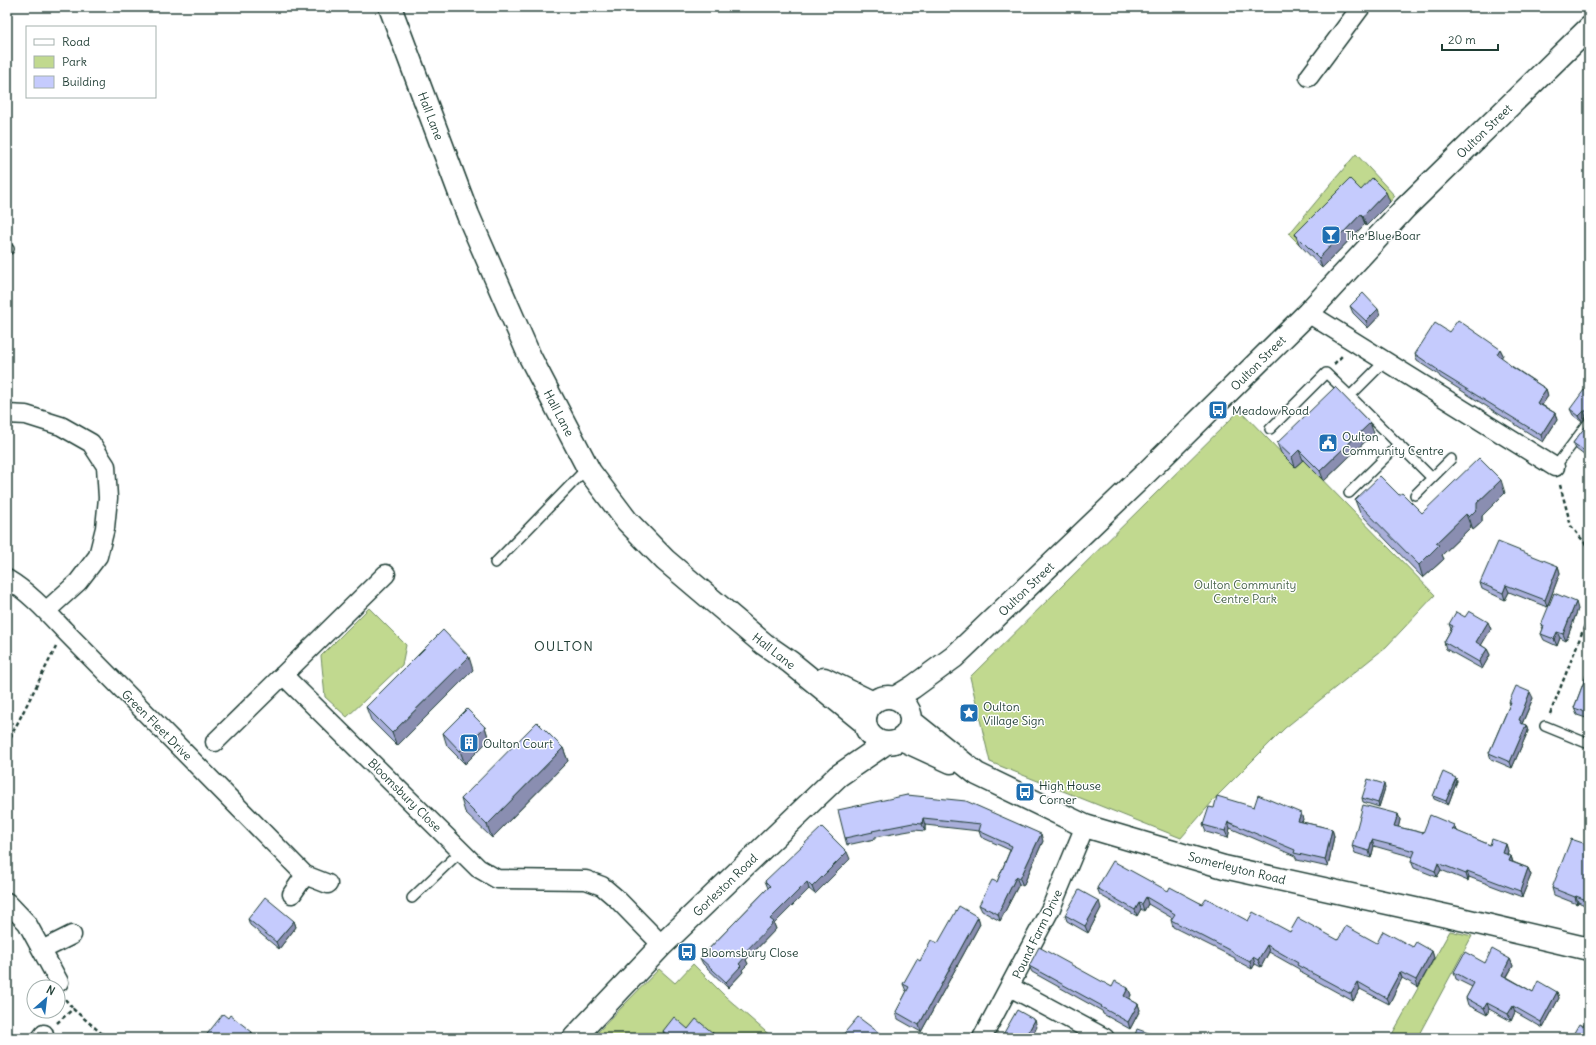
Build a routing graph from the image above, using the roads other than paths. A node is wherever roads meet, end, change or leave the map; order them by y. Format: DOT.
graph roads {
  1 [pos="390,7"];
  2 [pos="1360,7"];
  3 [pos="1589,28"];
  4 [pos="1309,77"];
  5 [pos="1308,313"];
  6 [pos="1385,361"];
  7 [pos="1350,396"];
  8 [pos="7,414"];
  9 [pos="1589,422"];
  10 [pos="1270,429"];
  11 [pos="1399,444"];
  12 [pos="1451,459"];
  13 [pos="588,467"];
  14 [pos="1555,467"];
  15 [pos="1432,478"];
  16 [pos="1349,493"];
  17 [pos="1415,495"];
  18 [pos="495,563"];
  19 [pos="386,574"];
  20 [pos="7,579"];
  21 [pos="46,611"];
  22 [pos="954,657"];
  23 [pos="790,662"];
  24 [pos="283,675"];
  25 [pos="895,698"];
  26 [pos="873,703"];
  27 [pos="911,717"];
  28 [pos="866,725"];
  29 [pos="1545,726"];
  30 [pos="894,741"];
  31 [pos="215,742"];
  32 [pos="1589,744"];
  33 [pos="978,774"];
  34 [pos="838,776"];
  35 [pos="1085,826"];
  36 [pos="461,851"];
  37 [pos="305,874"];
  38 [pos="328,884"];
  39 [pos="292,894"];
  40 [pos="412,898"];
  41 [pos="7,902"];
  42 [pos="72,935"];
  43 [pos="662,945"];
  44 [pos="42,950"];
  45 [pos="1589,950"];
  46 [pos="57,979"];
  47 [pos="1010,987"];
  48 [pos="574,1038"];
  49 [pos="982,1038"];
  50 [pos="1105,1038"];
  1 -- 13 [label="main road, Hall Lane"];
  2 -- 4 [label="street"];
  3 -- 5 [label="main road, Oulton Street"];
  5 -- 6 [label="street"];
  5 -- 22 [label="main road, Oulton Street"];
  6 -- 7 [label="lane"];
  6 -- 14 [label="street"];
  7 -- 10 [label="lane"];
  7 -- 11 [label="lane"];
  8 -- 21 [label="street"];
  9 -- 14 [label="lane"];
  11 -- 15 [label="lane"];
  11 -- 16 [label="lane"];
  12 -- 15 [label="lane"];
  13 -- 18 [label="lane"];
  13 -- 23 [label="main road, Hall Lane"];
  15 -- 17 [label="lane"];
  19 -- 24 [label="street"];
  20 -- 21 [label="street, Green Fleet Drive"];
  21 -- 37 [label="street, Green Fleet Drive"];
  22 -- 25 [label="main road, Oulton Street"];
  22 -- 27 [label="main road"];
  23 -- 26 [label="main road"];
  23 -- 28 [label="main road, Hall Lane"];
  24 -- 31 [label="street"];
  24 -- 36 [label="street, Bloomsbury Close"];
  25 -- 26 [label="main road"];
  25 -- 27 [label="main road"];
  26 -- 28 [label="main road"];
  27 -- 30 [label="main road"];
  27 -- 33 [label="main road, Somerleyton Road"];
  28 -- 30 [label="main road"];
  28 -- 34 [label="main road"];
  29 -- 32 [label="lane"];
  30 -- 33 [label="main road"];
  30 -- 34 [label="main road, Gorleston Road"];
  33 -- 35 [label="main road, Somerleyton Road"];
  34 -- 43 [label="main road, Gorleston Road"];
  35 -- 45 [label="main road, Somerleyton Road"];
  35 -- 47 [label="street, Pound Farm Drive"];
  36 -- 40 [label="lane"];
  36 -- 43 [label="street, Bloomsbury Close"];
  37 -- 38 [label="street, Green Fleet Drive"];
  37 -- 39 [label="street"];
  41 -- 44 [label="street"];
  42 -- 44 [label="street"];
  43 -- 48 [label="main road, Gorleston Road"];
  44 -- 46 [label="street"];
  47 -- 49 [label="street, Pound Farm Drive"];
  47 -- 50 [label="street"];
}
